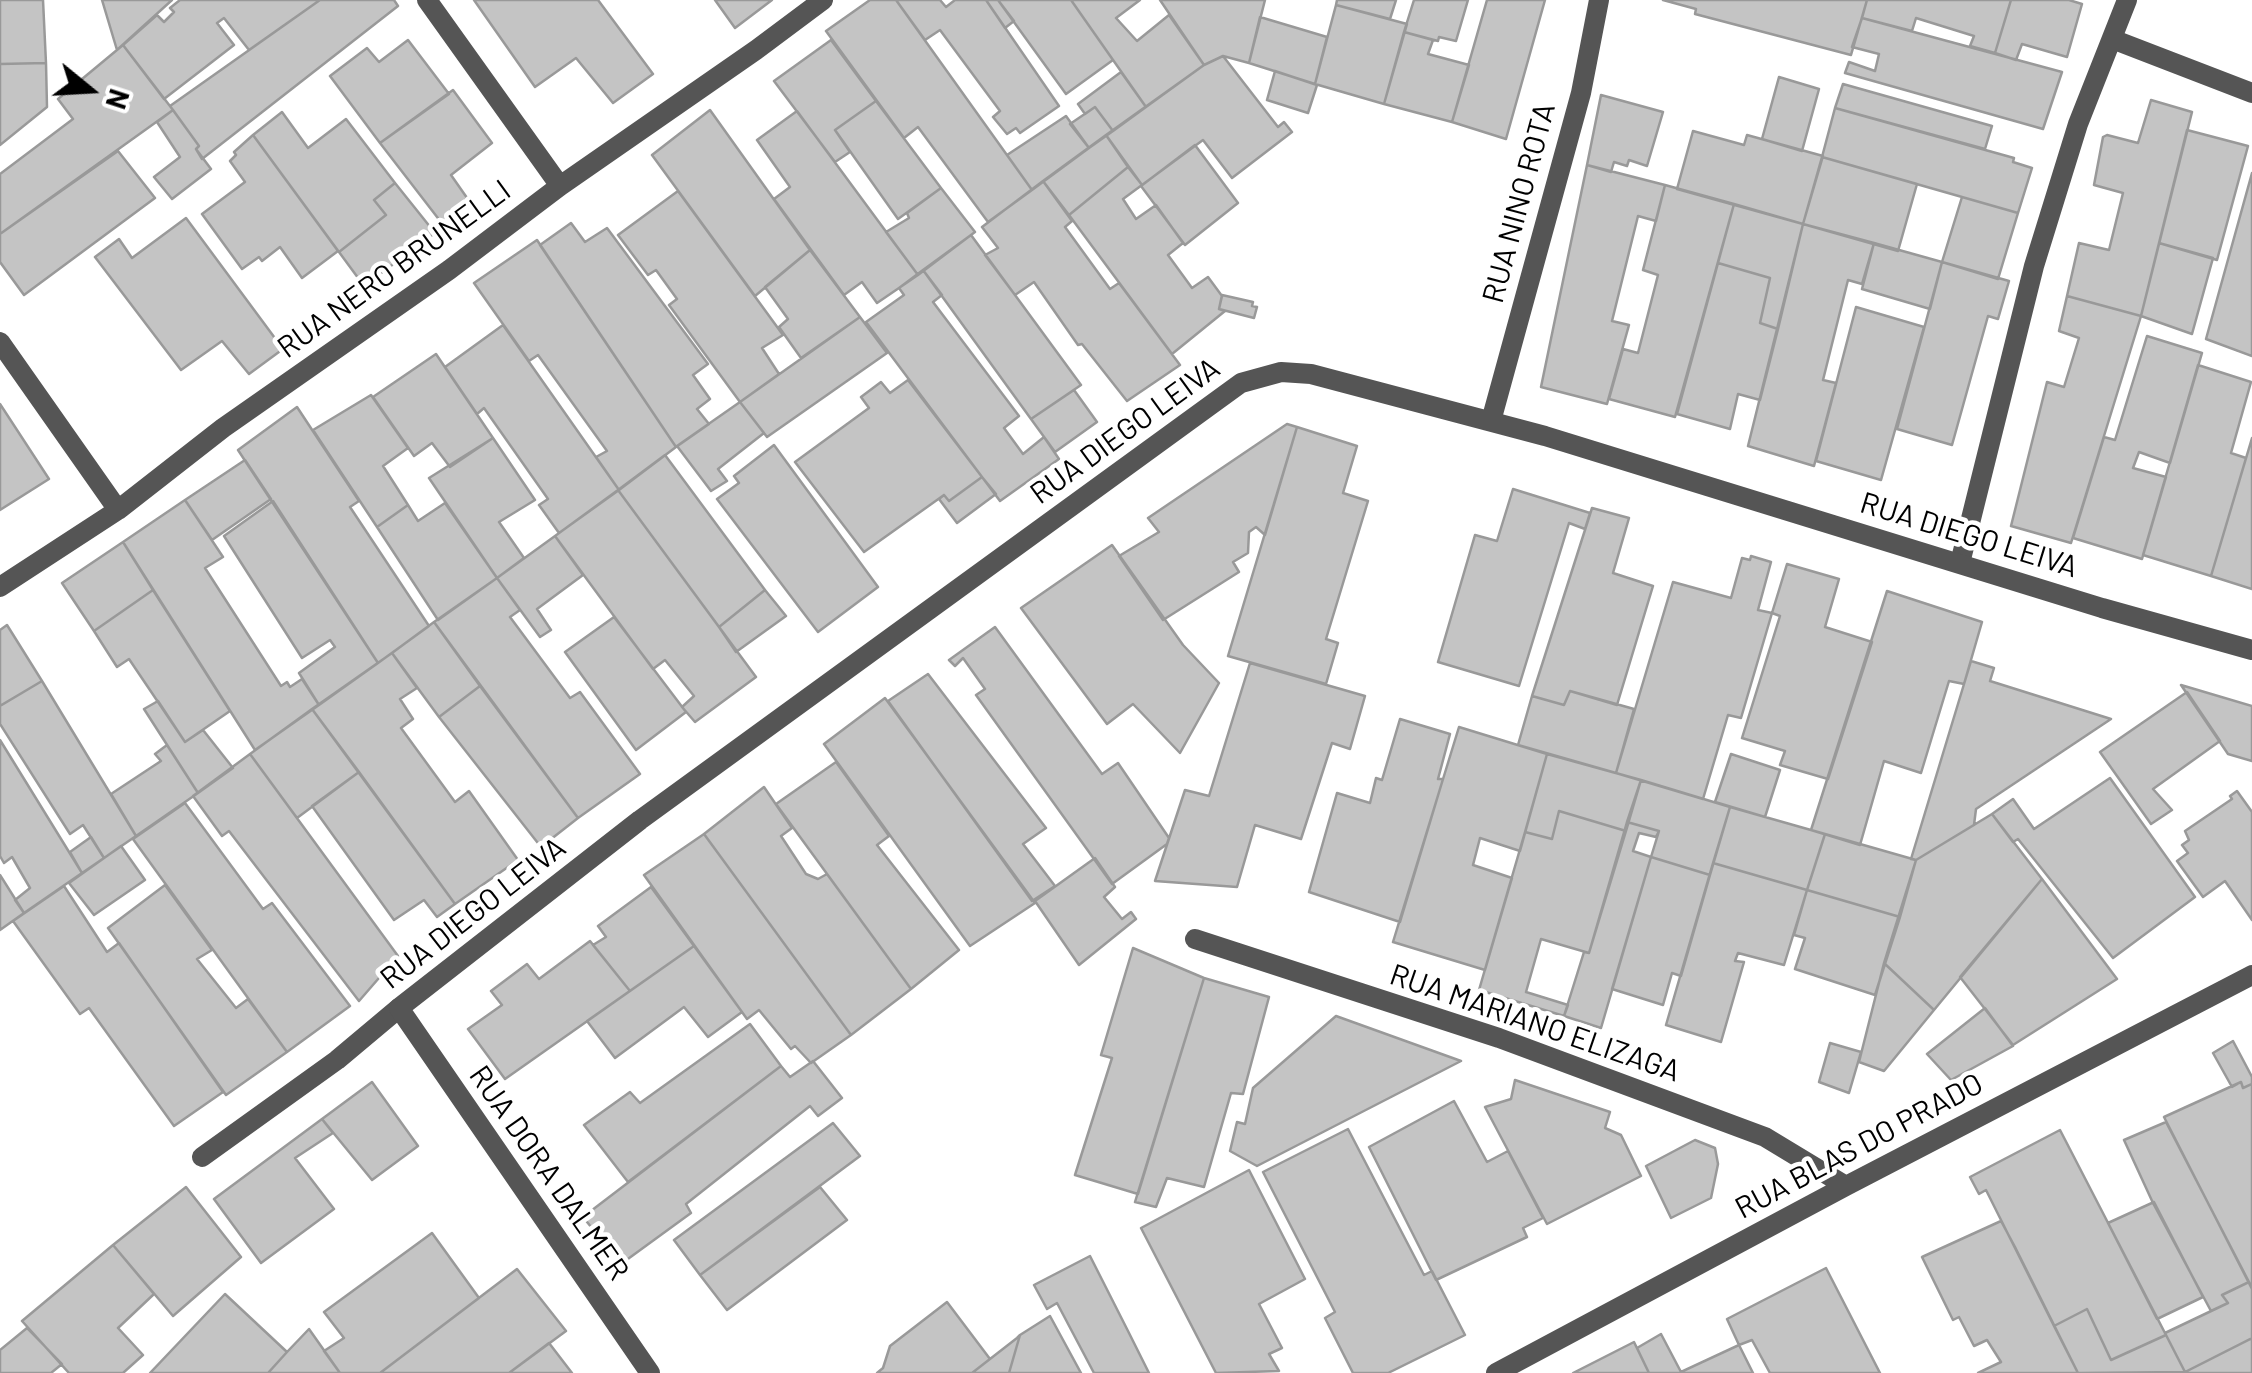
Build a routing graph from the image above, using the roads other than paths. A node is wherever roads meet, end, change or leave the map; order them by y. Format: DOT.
graph roads {
  1 [pos="427,0"];
  2 [pos="823,0"];
  3 [pos="1599,0"];
  4 [pos="2127,0"];
  5 [pos="2112,39"];
  6 [pos="2252,93"];
  7 [pos="560,186"];
  8 [pos="0,342"];
  9 [pos="1491,421"];
  10 [pos="118,510"];
  11 [pos="1960,563"];
  12 [pos="0,587"];
  13 [pos="2252,650"];
  14 [pos="1195,939"];
  15 [pos="2252,975"];
  16 [pos="399,1008"];
  17 [pos="202,1157"];
  18 [pos="1846,1186"];
  19 [pos="650,1373"];
  20 [pos="1496,1373"];
  1 -- 7 [label="street"];
  2 -- 7 [label="street, RUA NERO BRUNELLI"];
  3 -- 9 [label="street, RUA NINO ROTA"];
  4 -- 5 [label="street"];
  5 -- 6 [label="street"];
  5 -- 11 [label="street"];
  7 -- 10 [label="street, RUA NERO BRUNELLI"];
  8 -- 10 [label="street"];
  9 -- 11 [label="street, RUA DIEGO LEIVA"];
  9 -- 16 [label="street, RUA DIEGO LEIVA"];
  10 -- 12 [label="street, RUA NERO BRUNELLI"];
  11 -- 13 [label="street, RUA DIEGO LEIVA"];
  14 -- 18 [label="street, RUA MARIANO ELIZAGA"];
  15 -- 18 [label="street, RUA BLAS DO PRADO"];
  16 -- 17 [label="street, RUA DIEGO LEIVA"];
  16 -- 19 [label="street, RUA DORA DALMER"];
  18 -- 20 [label="street, RUA BLAS DO PRADO"];
}
